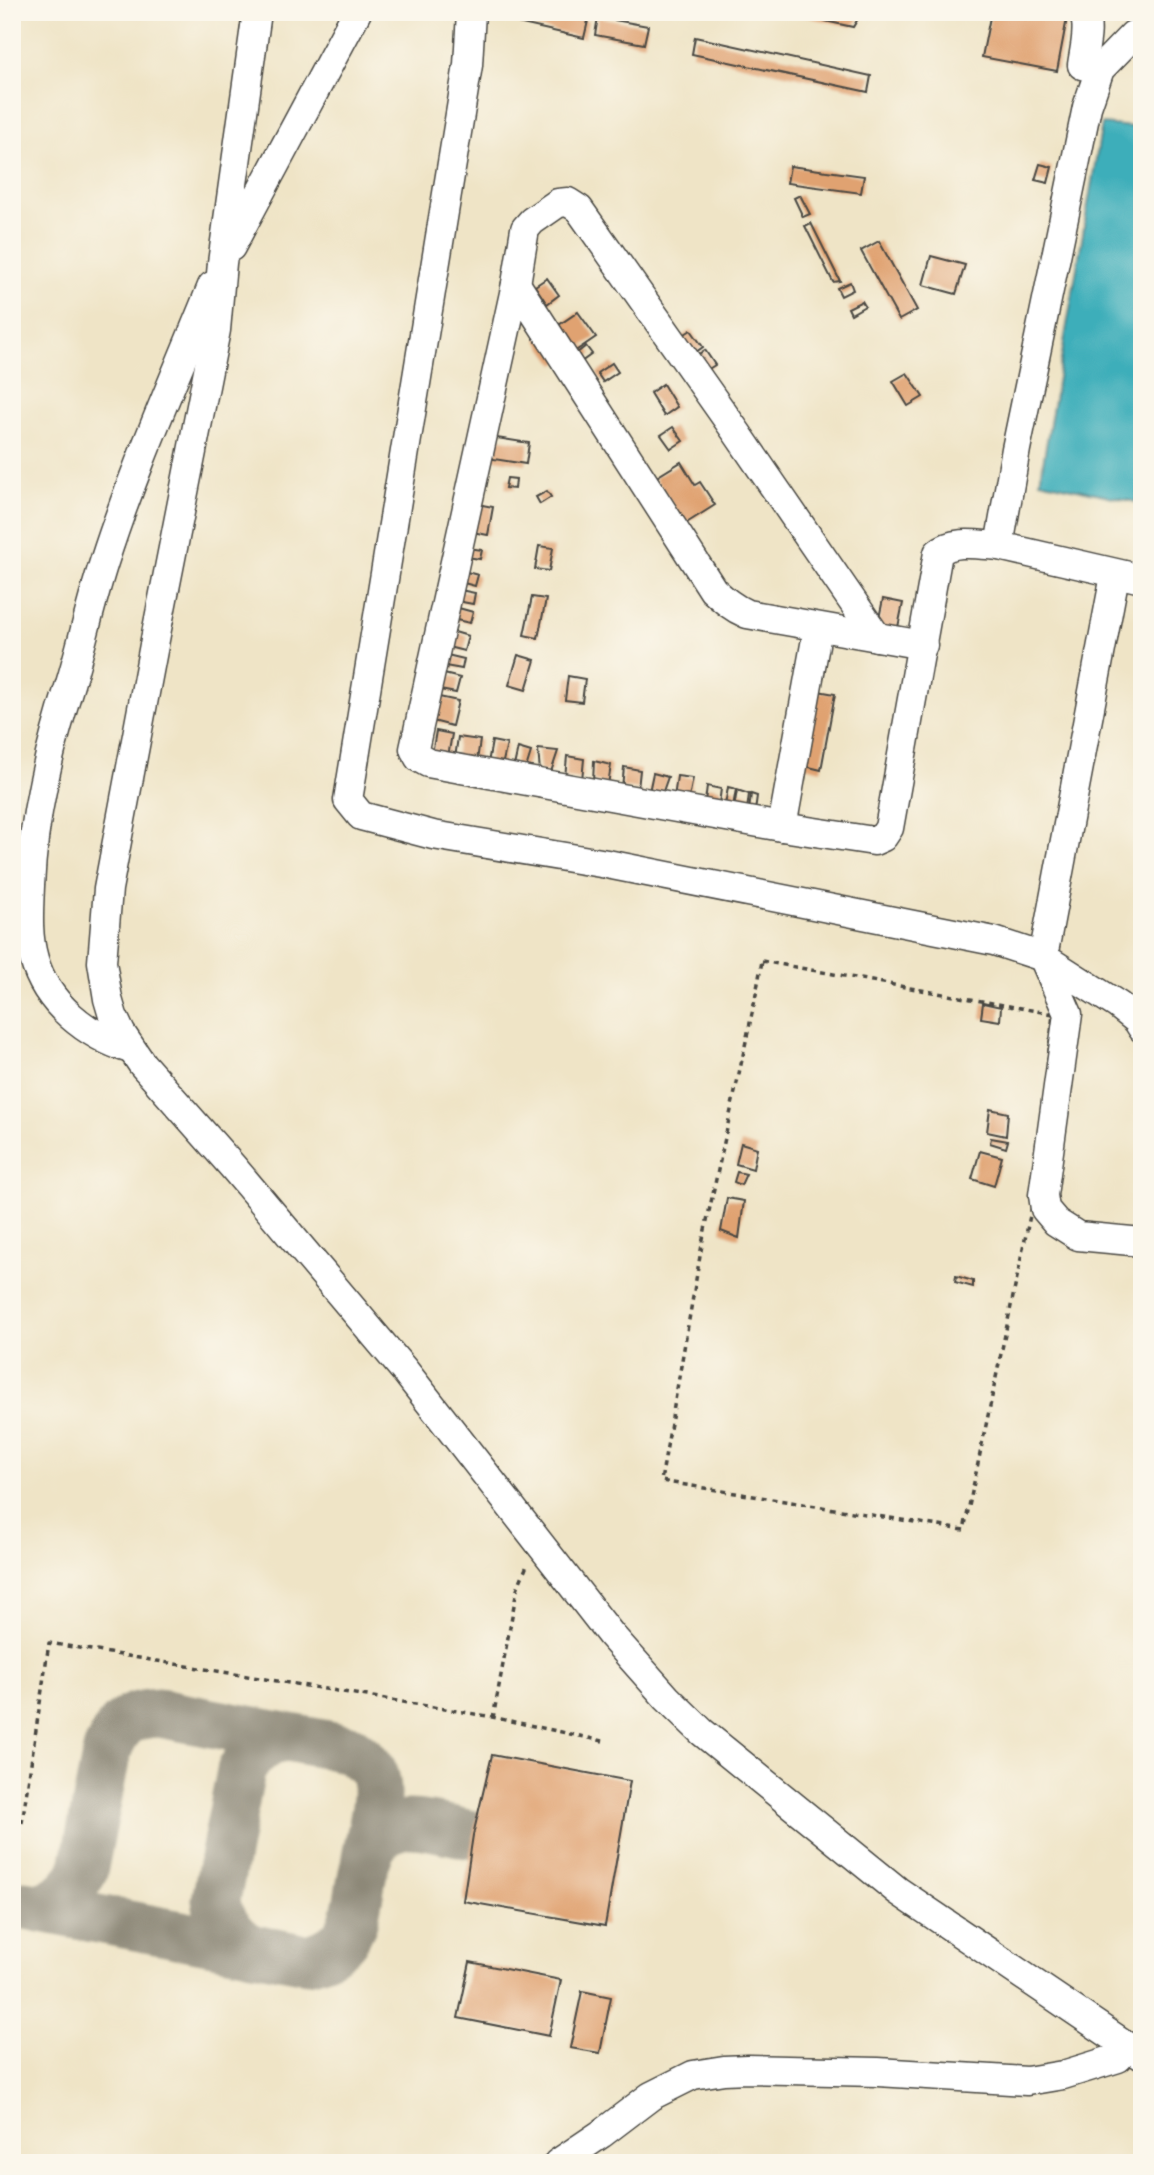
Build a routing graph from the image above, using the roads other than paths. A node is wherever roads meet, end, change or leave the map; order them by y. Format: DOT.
graph roads {
  1 [pos="257,12"];
  2 [pos="357,12"];
  3 [pos="471,12"];
  4 [pos="1083,12"];
  5 [pos="1142,31"];
  6 [pos="1100,69"];
  7 [pos="222,264"];
  8 [pos="516,284"];
  9 [pos="999,546"];
  10 [pos="1129,577"];
  11 [pos="818,628"];
  12 [pos="877,637"];
  13 [pos="923,645"];
  14 [pos="782,827"];
  15 [pos="1043,957"];
  16 [pos="1142,1028"];
  17 [pos="130,1049"];
  18 [pos="1142,1242"];
  19 [pos="1135,2051"];
  20 [pos="558,2163"];
  1 -- 7 [label="lane"];
  2 -- 7 [label="lane"];
  3 -- 15 [label="lane"];
  4 -- 6 [label="lane"];
  5 -- 6 [label="lane"];
  6 -- 9 [label="lane"];
  7 -- 17 [label="lane"];
  7 -- 17 [label="lane"];
  8 -- 11 [label="lane"];
  8 -- 12 [label="lane"];
  8 -- 14 [label="lane"];
  9 -- 10 [label="lane"];
  9 -- 13 [label="lane"];
  10 -- 15 [label="lane"];
  11 -- 12 [label="lane"];
  11 -- 14 [label="lane"];
  12 -- 13 [label="lane"];
  13 -- 14 [label="lane"];
  15 -- 16 [label="lane"];
  15 -- 18 [label="lane"];
  17 -- 19 [label="lane"];
  19 -- 20 [label="lane"];
}
